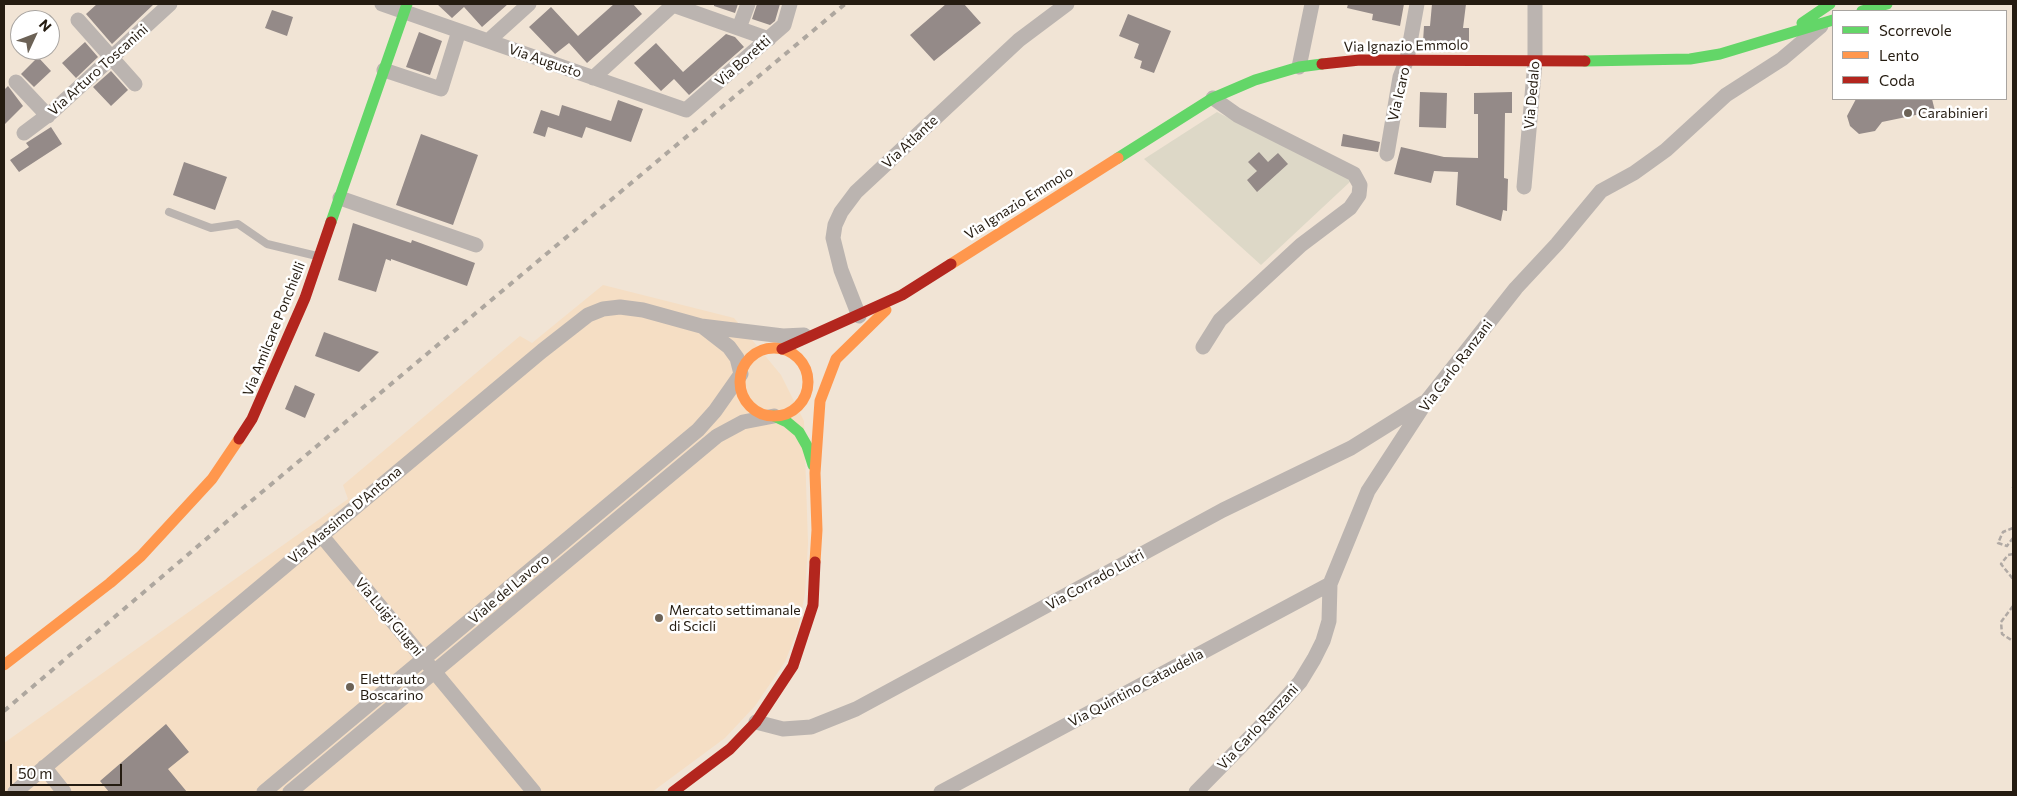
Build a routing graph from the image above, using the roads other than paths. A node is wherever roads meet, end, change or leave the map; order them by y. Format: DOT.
graph roads {
  1 [pos="170,4"];
  2 [pos="382,4"];
  3 [pos="528,4"];
  4 [pos="672,4"];
  5 [pos="748,4"];
  6 [pos="790,4"];
  7 [pos="1066,4"];
  8 [pos="1312,4"];
  9 [pos="1417,4"];
  10 [pos="1535,4"];
  11 [pos="1830,4"];
  12 [pos="1881,5"];
  13 [pos="406,8"];
  14 [pos="701,9"];
  15 [pos="1865,10"];
  16 [pos="78,20"];
  17 [pos="1829,21"];
  18 [pos="739,28"];
  19 [pos="459,31"];
  20 [pos="1790,32"];
  21 [pos="769,39"];
  22 [pos="488,41"];
  23 [pos="112,58"];
  24 [pos="1407,59"];
  25 [pos="1535,62"];
  26 [pos="1299,67"];
  27 [pos="384,70"];
  28 [pos="593,78"];
  29 [pos="16,82"];
  30 [pos="135,84"];
  31 [pos="1213,98"];
  32 [pos="686,110"];
  33 [pos="48,116"];
  34 [pos="24,133"];
  35 [pos="1387,154"];
  36 [pos="1524,187"];
  37 [pos="340,198"];
  38 [pos="169,212"];
  39 [pos="476,245"];
  40 [pos="319,257"];
  41 [pos="902,295"];
  42 [pos="859,316"];
  43 [pos="702,326"];
  44 [pos="826,331"];
  45 [pos="759,333"];
  46 [pos="1203,346"];
  47 [pos="782,349"];
  48 [pos="836,359"];
  49 [pos="806,370"];
  50 [pos="742,374"];
  51 [pos="816,384"];
  52 [pos="806,395"];
  53 [pos="820,400"];
  54 [pos="1426,402"];
  55 [pos="774,416"];
  56 [pos="815,473"];
  57 [pos="321,535"];
  58 [pos="1330,584"];
  59 [pos="425,660"];
  60 [pos="4,666"];
  61 [pos="435,673"];
  62 [pos="756,722"];
  63 [pos="44,768"];
  64 [pos="15,792"];
  65 [pos="64,792"];
  66 [pos="264,792"];
  67 [pos="290,792"];
  68 [pos="534,792"];
  69 [pos="673,792"];
  70 [pos="941,792"];
  71 [pos="1196,792"];
  1 -- 23 [label="street, Via Arturo Toscanini"];
  2 -- 13 [label="street, Via Augusto"];
  3 -- 22 [label="street"];
  4 -- 14 [label="street"];
  4 -- 28 [label="street"];
  5 -- 18 [label="street"];
  6 -- 21 [label="street, Via Boretti"];
  7 -- 42 [label="street, Via Atlante"];
  8 -- 26 [label="street"];
  9 -- 24 [label="street, Via Icaro"];
  10 -- 25 [label="street, Via Dedalo"];
  11 -- 20 [label="street"];
  12 -- 15 [label="street"];
  13 -- 19 [label="street, Via Augusto"];
  13 -- 27 [label="street, Via Amilcare Ponchielli"];
  14 -- 18 [label="street"];
  16 -- 23 [label="street"];
  17 -- 20 [label="street, Via Ignazio Emmolo"];
  17 -- 54 [label="street, Via Carlo Ranzani"];
  18 -- 21 [label="street"];
  19 -- 22 [label="street, Via Augusto"];
  19 -- 27 [label="street"];
  20 -- 25 [label="street, Via Ignazio Emmolo"];
  21 -- 32 [label="street, Via Boretti"];
  22 -- 28 [label="street, Via Augusto"];
  23 -- 30 [label="street"];
  23 -- 33 [label="street, Via Arturo Toscanini"];
  24 -- 25 [label="street, Via Ignazio Emmolo"];
  24 -- 26 [label="street, Via Ignazio Emmolo"];
  24 -- 35 [label="street, Via Icaro"];
  25 -- 36 [label="street, Via Dedalo"];
  26 -- 31 [label="street, Via Ignazio Emmolo"];
  27 -- 37 [label="street, Via Amilcare Ponchielli"];
  28 -- 32 [label="street, Via Augusto"];
  29 -- 33 [label="street"];
  31 -- 41 [label="street, Via Ignazio Emmolo"];
  31 -- 46 [label="street"];
  33 -- 34 [label="street, Via Arturo Toscanini"];
  37 -- 39 [label="street"];
  37 -- 40 [label="street, Via Amilcare Ponchielli"];
  38 -- 40 [label="lane"];
  40 -- 60 [label="street, Via Amilcare Ponchielli"];
  41 -- 42 [label="street"];
  41 -- 48 [label="street"];
  42 -- 44 [label="street"];
  43 -- 45 [label="street"];
  43 -- 50 [label="street"];
  43 -- 57 [label="street, Via Massimo D'Antona"];
  44 -- 45 [label="street"];
  44 -- 47 [label="street"];
  45 -- 47 [label="street"];
  47 -- 49 [label="street"];
  47 -- 50 [label="street"];
  48 -- 51 [label="street"];
  48 -- 53 [label="street"];
  49 -- 51 [label="street"];
  49 -- 52 [label="street"];
  50 -- 55 [label="street"];
  50 -- 59 [label="street, Viale del Lavoro"];
  51 -- 52 [label="street"];
  51 -- 53 [label="street"];
  52 -- 55 [label="street"];
  53 -- 56 [label="street"];
  54 -- 58 [label="street, Via Carlo Ranzani"];
  54 -- 62 [label="street, Via Corrado Lutri"];
  55 -- 56 [label="street"];
  55 -- 61 [label="street"];
  56 -- 62 [label="street"];
  57 -- 59 [label="street, Via Luigi Giugni"];
  57 -- 63 [label="street, Via Massimo D'Antona"];
  58 -- 70 [label="street, Via Quintino Cataudella"];
  58 -- 71 [label="street, Via Carlo Ranzani"];
  59 -- 61 [label="street, Via Luigi Giugni"];
  59 -- 66 [label="street, Viale del Lavoro"];
  61 -- 67 [label="street"];
  61 -- 68 [label="street, Via Luigi Giugni"];
  62 -- 69 [label="street"];
  63 -- 64 [label="street, Via Massimo D'Antona"];
  63 -- 65 [label="street"];
}
